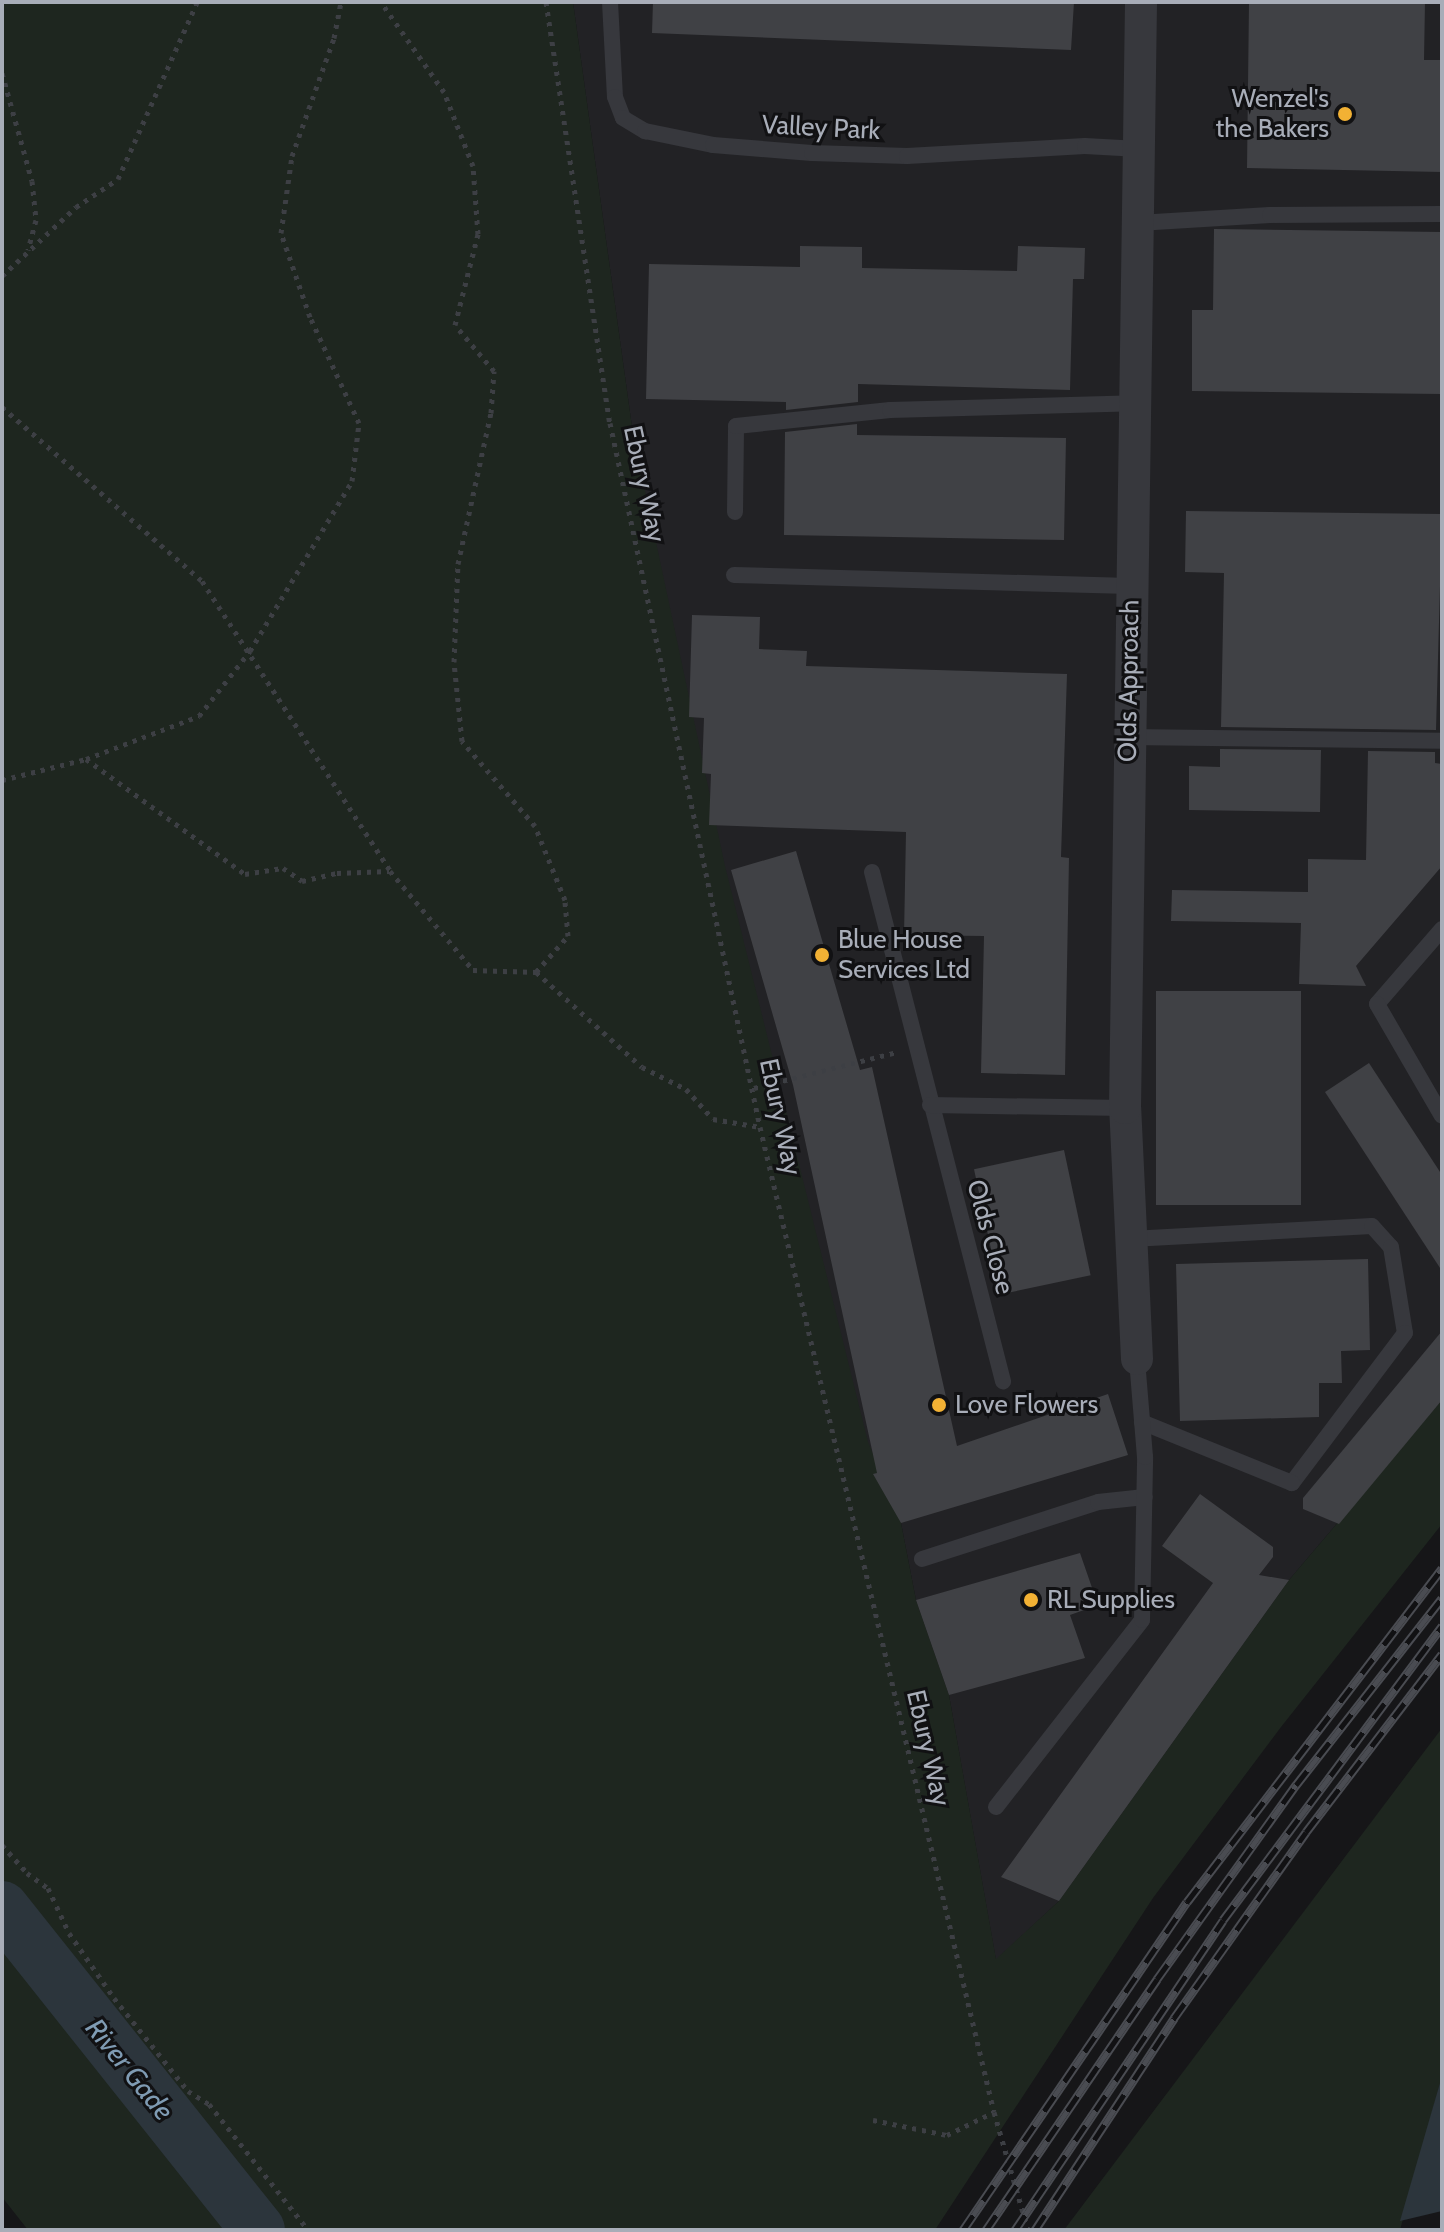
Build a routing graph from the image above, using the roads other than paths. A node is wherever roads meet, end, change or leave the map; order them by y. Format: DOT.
graph roads {
  1 [pos="610,2"];
  2 [pos="1141,2"];
  3 [pos="1139,149"];
  4 [pos="1442,214"];
  5 [pos="1138,223"];
  6 [pos="1134,403"];
  7 [pos="735,512"];
  8 [pos="734,575"];
  9 [pos="1130,586"];
  10 [pos="1128,737"];
  11 [pos="1442,741"];
  12 [pos="872,872"];
  13 [pos="1442,929"];
  14 [pos="930,1105"];
  15 [pos="1125,1108"];
  16 [pos="1442,1116"];
  17 [pos="1131,1239"];
  18 [pos="1137,1359"];
  19 [pos="1003,1381"];
  20 [pos="1142,1422"];
  21 [pos="1145,1497"];
  22 [pos="922,1559"];
  23 [pos="996,1807"];
  1 -- 3 [label="lane, Valley Park"];
  2 -- 3 [label="street, Olds Approach"];
  3 -- 5 [label="street, Olds Approach"];
  4 -- 5 [label="lane"];
  5 -- 6 [label="street, Olds Approach"];
  6 -- 7 [label="lane"];
  6 -- 9 [label="street, Olds Approach"];
  8 -- 9 [label="lane"];
  9 -- 10 [label="street, Olds Approach"];
  10 -- 11 [label="lane"];
  10 -- 15 [label="street, Olds Approach"];
  12 -- 14 [label="lane, Olds Close"];
  13 -- 16 [label="lane"];
  14 -- 15 [label="lane"];
  14 -- 19 [label="lane, Olds Close"];
  15 -- 17 [label="street, Olds Approach"];
  17 -- 18 [label="street, Olds Approach"];
  17 -- 20 [label="lane"];
  18 -- 20 [label="lane"];
  20 -- 21 [label="lane"];
  21 -- 22 [label="lane"];
  21 -- 23 [label="lane"];
}
